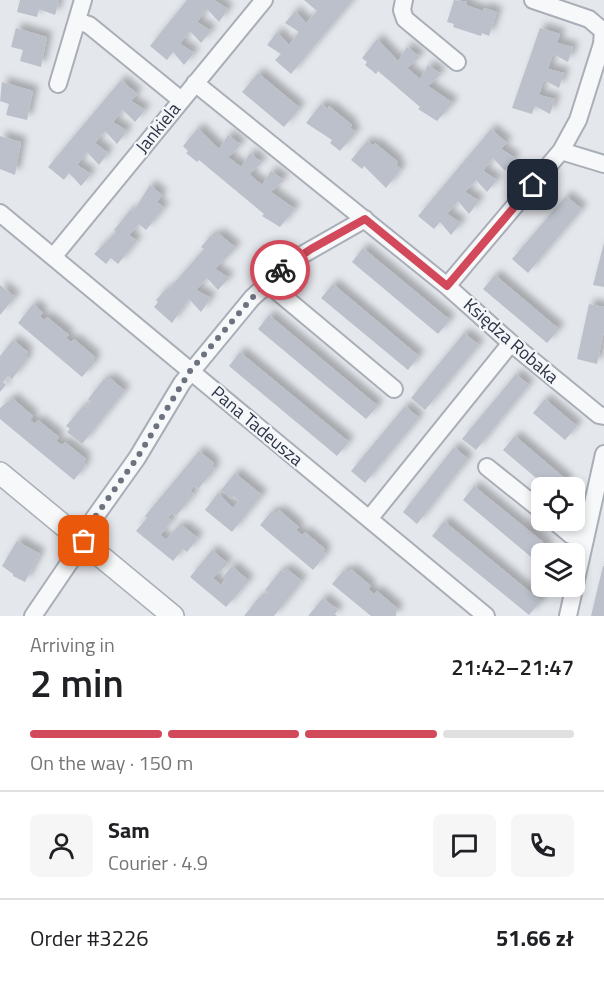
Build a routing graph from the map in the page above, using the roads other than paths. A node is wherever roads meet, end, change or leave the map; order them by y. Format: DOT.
graph roads {
  1 [pos="83,0"];
  2 [pos="264,0"];
  3 [pos="404,0"];
  4 [pos="533,0"];
  5 [pos="77,21"];
  6 [pos="457,62"];
  7 [pos="195,83"];
  8 [pos="58,84"];
  9 [pos="181,100"];
  10 [pos="561,151"];
  11 [pos="604,164"];
  12 [pos="0,213"];
  13 [pos="365,219"];
  14 [pos="52,257"];
  15 [pos="269,280"];
  16 [pos="447,286"];
  17 [pos="511,343"];
  18 [pos="190,371"];
  19 [pos="394,389"];
  20 [pos="604,416"];
  21 [pos="604,454"];
  22 [pos="488,467"];
  23 [pos="0,473"];
  24 [pos="531,502"];
  25 [pos="369,519"];
  26 [pos="565,531"];
  27 [pos="82,540"];
  28 [pos="585,540"];
  29 [pos="33,616"];
  30 [pos="173,616"];
  31 [pos="486,616"];
  32 [pos="568,616"];
  1 -- 5 [label="street"];
  2 -- 7 [label="street, Jankiela"];
  3 -- 6 [label="street"];
  4 -- 10 [label="street"];
  5 -- 8 [label="street"];
  5 -- 9 [label="street"];
  7 -- 9 [label="street, Jankiela"];
  7 -- 13 [label="street, Księdza Robaka"];
  9 -- 14 [label="street, Jankiela"];
  10 -- 11 [label="street"];
  10 -- 16 [label="street"];
  12 -- 14 [label="street, Pana Tadeusza"];
  13 -- 15 [label="street"];
  13 -- 16 [label="street, Księdza Robaka"];
  14 -- 18 [label="street, Pana Tadeusza"];
  15 -- 18 [label="street"];
  15 -- 19 [label="street"];
  16 -- 17 [label="street, Księdza Robaka"];
  17 -- 20 [label="street, Księdza Robaka"];
  17 -- 25 [label="street"];
  18 -- 25 [label="street, Pana Tadeusza"];
  18 -- 27 [label="street"];
  21 -- 28 [label="street"];
  22 -- 24 [label="street"];
  23 -- 27 [label="street"];
  25 -- 31 [label="street, Pana Tadeusza"];
  26 -- 28 [label="street"];
  27 -- 29 [label="street"];
  27 -- 30 [label="street"];
  28 -- 32 [label="street"];
}
